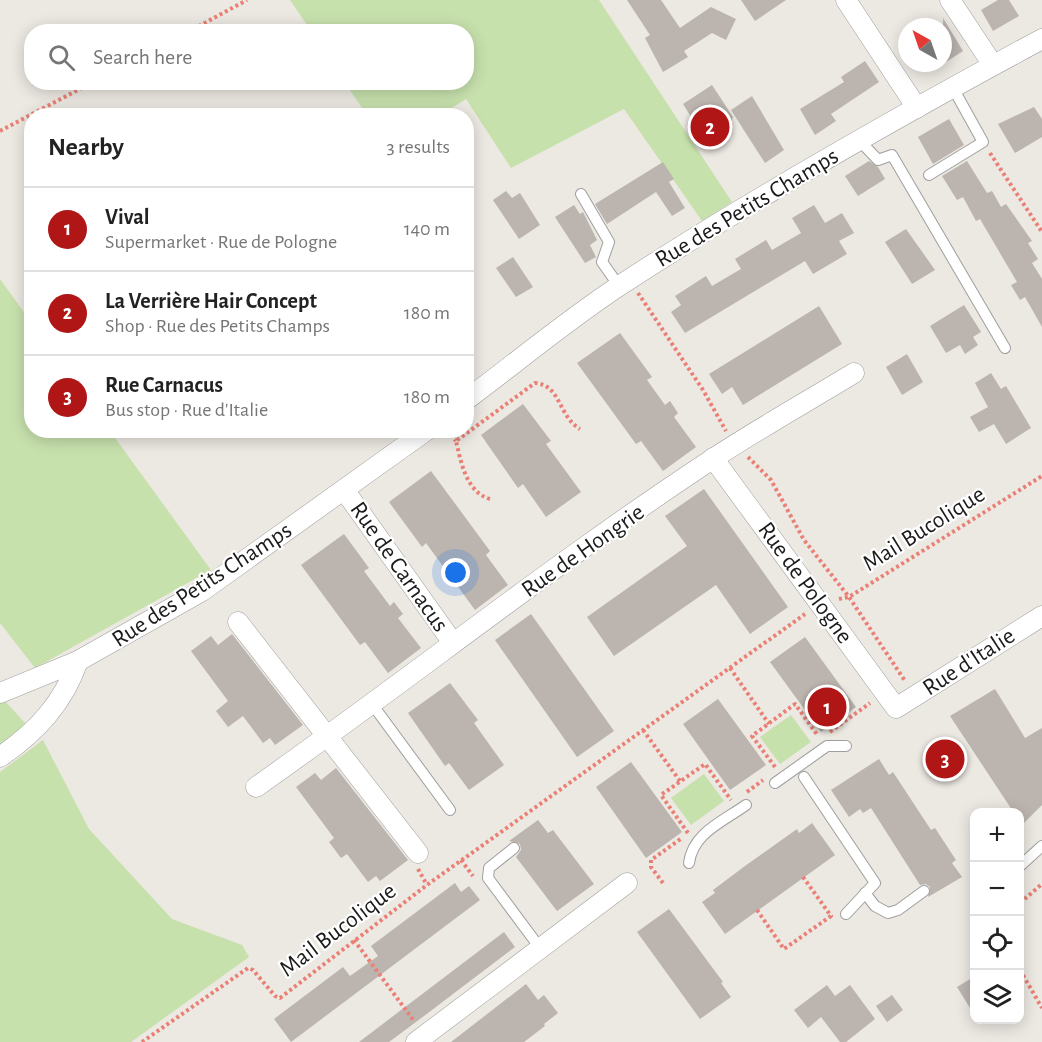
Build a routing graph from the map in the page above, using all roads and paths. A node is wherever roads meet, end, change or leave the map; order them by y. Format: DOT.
graph roads {
  1 [pos="247,0"];
  2 [pos="846,0"];
  3 [pos="950,0"];
  4 [pos="203,24"];
  5 [pos="1042,39"];
  6 [pos="993,65"];
  7 [pos="953,87"];
  8 [pos="78,90"];
  9 [pos="45,108"];
  10 [pos="917,108"];
  11 [pos="24,119"];
  12 [pos="0,132"];
  13 [pos="860,141"];
  14 [pos="983,142"];
  15 [pos="929,175"];
  16 [pos="581,194"];
  17 [pos="1042,232"];
  18 [pos="625,283"];
  19 [pos="1005,348"];
  20 [pos="854,373"];
  21 [pos="474,394"];
  22 [pos="474,428"];
  23 [pos="580,429"];
  24 [pos="416,438"];
  25 [pos="454,438"];
  26 [pos="460,438"];
  27 [pos="456,441"];
  28 [pos="735,444"];
  29 [pos="713,458"];
  30 [pos="1042,476"];
  31 [pos="345,491"];
  32 [pos="490,499"];
  33 [pos="849,597"];
  34 [pos="821,603"];
  35 [pos="1042,616"];
  36 [pos="238,622"];
  37 [pos="453,643"];
  38 [pos="78,662"];
  39 [pos="730,668"];
  40 [pos="884,692"];
  41 [pos="0,693"];
  42 [pos="916,696"];
  43 [pos="372,704"];
  44 [pos="896,708"];
  45 [pos="769,724"];
  46 [pos="643,730"];
  47 [pos="329,736"];
  48 [pos="846,746"];
  49 [pos="0,757"];
  50 [pos="786,764"];
  51 [pos="804,777"];
  52 [pos="772,780"];
  53 [pos="680,781"];
  54 [pos="256,787"];
  55 [pos="732,802"];
  56 [pos="746,805"];
  57 [pos="723,809"];
  58 [pos="450,810"];
  59 [pos="697,828"];
  60 [pos="688,834"];
  61 [pos="1042,846"];
  62 [pos="514,848"];
  63 [pos="417,854"];
  64 [pos="1024,862"];
  65 [pos="689,863"];
  66 [pos="803,877"];
  67 [pos="627,883"];
  68 [pos="663,883"];
  69 [pos="1042,884"];
  70 [pos="924,891"];
  71 [pos="865,893"];
  72 [pos="1024,900"];
  73 [pos="757,910"];
  74 [pos="846,914"];
  75 [pos="354,940"];
  76 [pos="540,948"];
  77 [pos="1024,977"];
  78 [pos="1042,1008"];
  79 [pos="417,1041"];
  80 [pos="142,1042"];
  1 -- 4 [label="path"];
  2 -- 10 [label="street"];
  3 -- 6 [label="street"];
  5 -- 6 [label="street, Rue des Petits Champs"];
  6 -- 7 [label="street, Rue des Petits Champs"];
  7 -- 10 [label="street, Rue des Petits Champs"];
  7 -- 14 [label="lane"];
  8 -- 9 [label="path"];
  10 -- 13 [label="street, Rue des Petits Champs"];
  11 -- 12 [label="path"];
  13 -- 18 [label="street, Rue des Petits Champs"];
  13 -- 19 [label="lane"];
  14 -- 15 [label="lane"];
  14 -- 17 [label="path"];
  16 -- 18 [label="lane"];
  18 -- 21 [label="street, Rue des Petits Champs"];
  18 -- 28 [label="path"];
  20 -- 28 [label="street, Rue de Hongrie"];
  22 -- 23 [label="path"];
  24 -- 31 [label="street, Rue des Petits Champs"];
  25 -- 27 [label="path"];
  26 -- 27 [label="path"];
  27 -- 32 [label="path"];
  28 -- 29 [label="street, Rue de Hongrie"];
  28 -- 33 [label="path"];
  29 -- 34 [label="street, Rue de Pologne"];
  29 -- 37 [label="street, Rue de Hongrie"];
  30 -- 33 [label="path, Mail Bucolique"];
  31 -- 37 [label="street, Rue de Carnacus"];
  31 -- 38 [label="street, Rue des Petits Champs"];
  33 -- 34 [label="path, Mail Bucolique"];
  33 -- 42 [label="path"];
  34 -- 39 [label="path, Mail Bucolique"];
  34 -- 40 [label="street, Rue de Pologne"];
  35 -- 42 [label="street, Rue d'Italie"];
  36 -- 47 [label="street"];
  37 -- 43 [label="street, Rue de Hongrie"];
  38 -- 41 [label="street, Rue des Petits Champs"];
  38 -- 49 [label="street"];
  39 -- 45 [label="path"];
  39 -- 46 [label="path, Mail Bucolique"];
  40 -- 44 [label="street, Rue de Pologne"];
  40 -- 45 [label="path"];
  42 -- 44 [label="street, Rue d'Italie"];
  43 -- 47 [label="street, Rue de Hongrie"];
  43 -- 58 [label="lane"];
  45 -- 50 [label="path"];
  46 -- 53 [label="path"];
  46 -- 75 [label="path, Mail Bucolique"];
  47 -- 54 [label="street, Rue de Hongrie"];
  47 -- 63 [label="street"];
  48 -- 52 [label="lane"];
  51 -- 71 [label="lane"];
  52 -- 55 [label="path"];
  53 -- 55 [label="path"];
  53 -- 60 [label="path"];
  55 -- 57 [label="path"];
  56 -- 65 [label="lane"];
  59 -- 60 [label="path"];
  60 -- 68 [label="path"];
  61 -- 64 [label="lane"];
  62 -- 76 [label="lane"];
  66 -- 73 [label="path"];
  67 -- 76 [label="street"];
  69 -- 72 [label="path"];
  70 -- 71 [label="lane"];
  71 -- 74 [label="lane"];
  75 -- 79 [label="path"];
  75 -- 80 [label="path, Mail Bucolique"];
  76 -- 79 [label="street"];
  77 -- 78 [label="path"];
}
